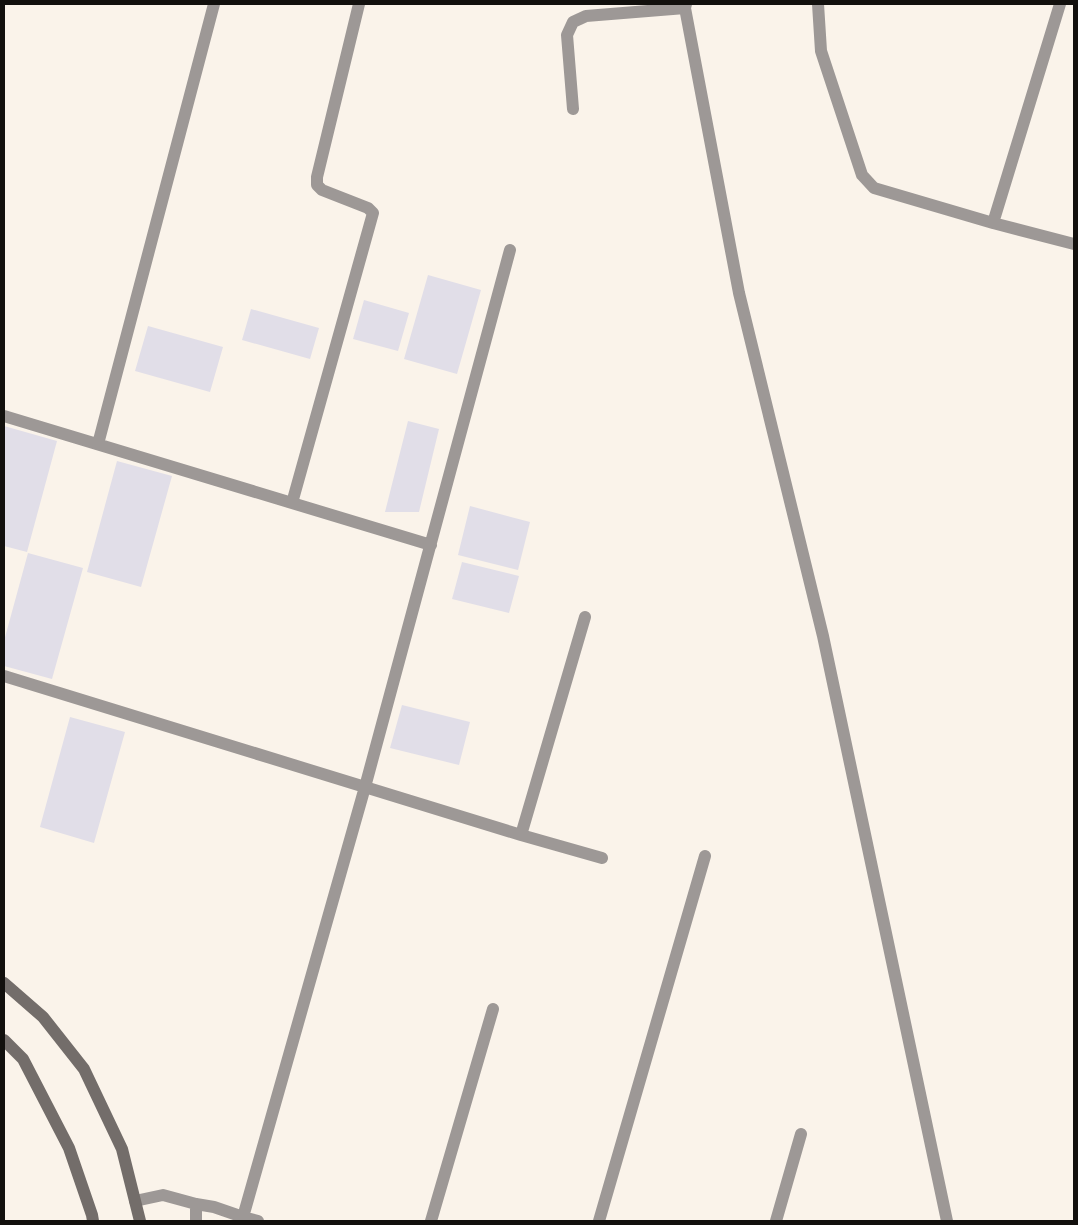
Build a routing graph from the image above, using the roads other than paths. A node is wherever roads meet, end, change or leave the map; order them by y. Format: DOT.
graph roads {
  1 [pos="214,4"];
  2 [pos="359,4"];
  3 [pos="818,4"];
  4 [pos="1060,4"];
  5 [pos="686,6"];
  6 [pos="573,109"];
  7 [pos="993,223"];
  8 [pos="1074,244"];
  9 [pos="510,250"];
  10 [pos="4,416"];
  11 [pos="98,444"];
  12 [pos="292,503"];
  13 [pos="431,545"];
  14 [pos="585,617"];
  15 [pos="4,676"];
  16 [pos="366,787"];
  17 [pos="521,835"];
  18 [pos="705,856"];
  19 [pos="602,858"];
  20 [pos="4,983"];
  21 [pos="493,1009"];
  22 [pos="4,1040"];
  23 [pos="801,1134"];
  24 [pos="135,1202"];
  25 [pos="196,1204"];
  26 [pos="244,1217"];
  27 [pos="93,1221"];
  28 [pos="140,1221"];
  29 [pos="196,1221"];
  30 [pos="258,1221"];
  31 [pos="431,1221"];
  32 [pos="599,1221"];
  33 [pos="776,1221"];
  34 [pos="947,1221"];
  1 -- 11 [label="street"];
  2 -- 12 [label="street"];
  3 -- 7 [label="street"];
  4 -- 7 [label="street"];
  5 -- 6 [label="street"];
  5 -- 34 [label="street"];
  7 -- 8 [label="street"];
  9 -- 13 [label="street"];
  10 -- 11 [label="street"];
  11 -- 12 [label="street"];
  12 -- 13 [label="street"];
  13 -- 16 [label="street"];
  14 -- 17 [label="street"];
  15 -- 16 [label="street"];
  16 -- 17 [label="street"];
  16 -- 26 [label="street"];
  17 -- 19 [label="street"];
  18 -- 32 [label="street"];
  20 -- 24 [label="main road"];
  21 -- 31 [label="street"];
  22 -- 27 [label="main road"];
  23 -- 33 [label="street"];
  24 -- 25 [label="street"];
  24 -- 28 [label="main road"];
  25 -- 26 [label="street"];
  25 -- 29 [label="street"];
  26 -- 30 [label="street"];
}
